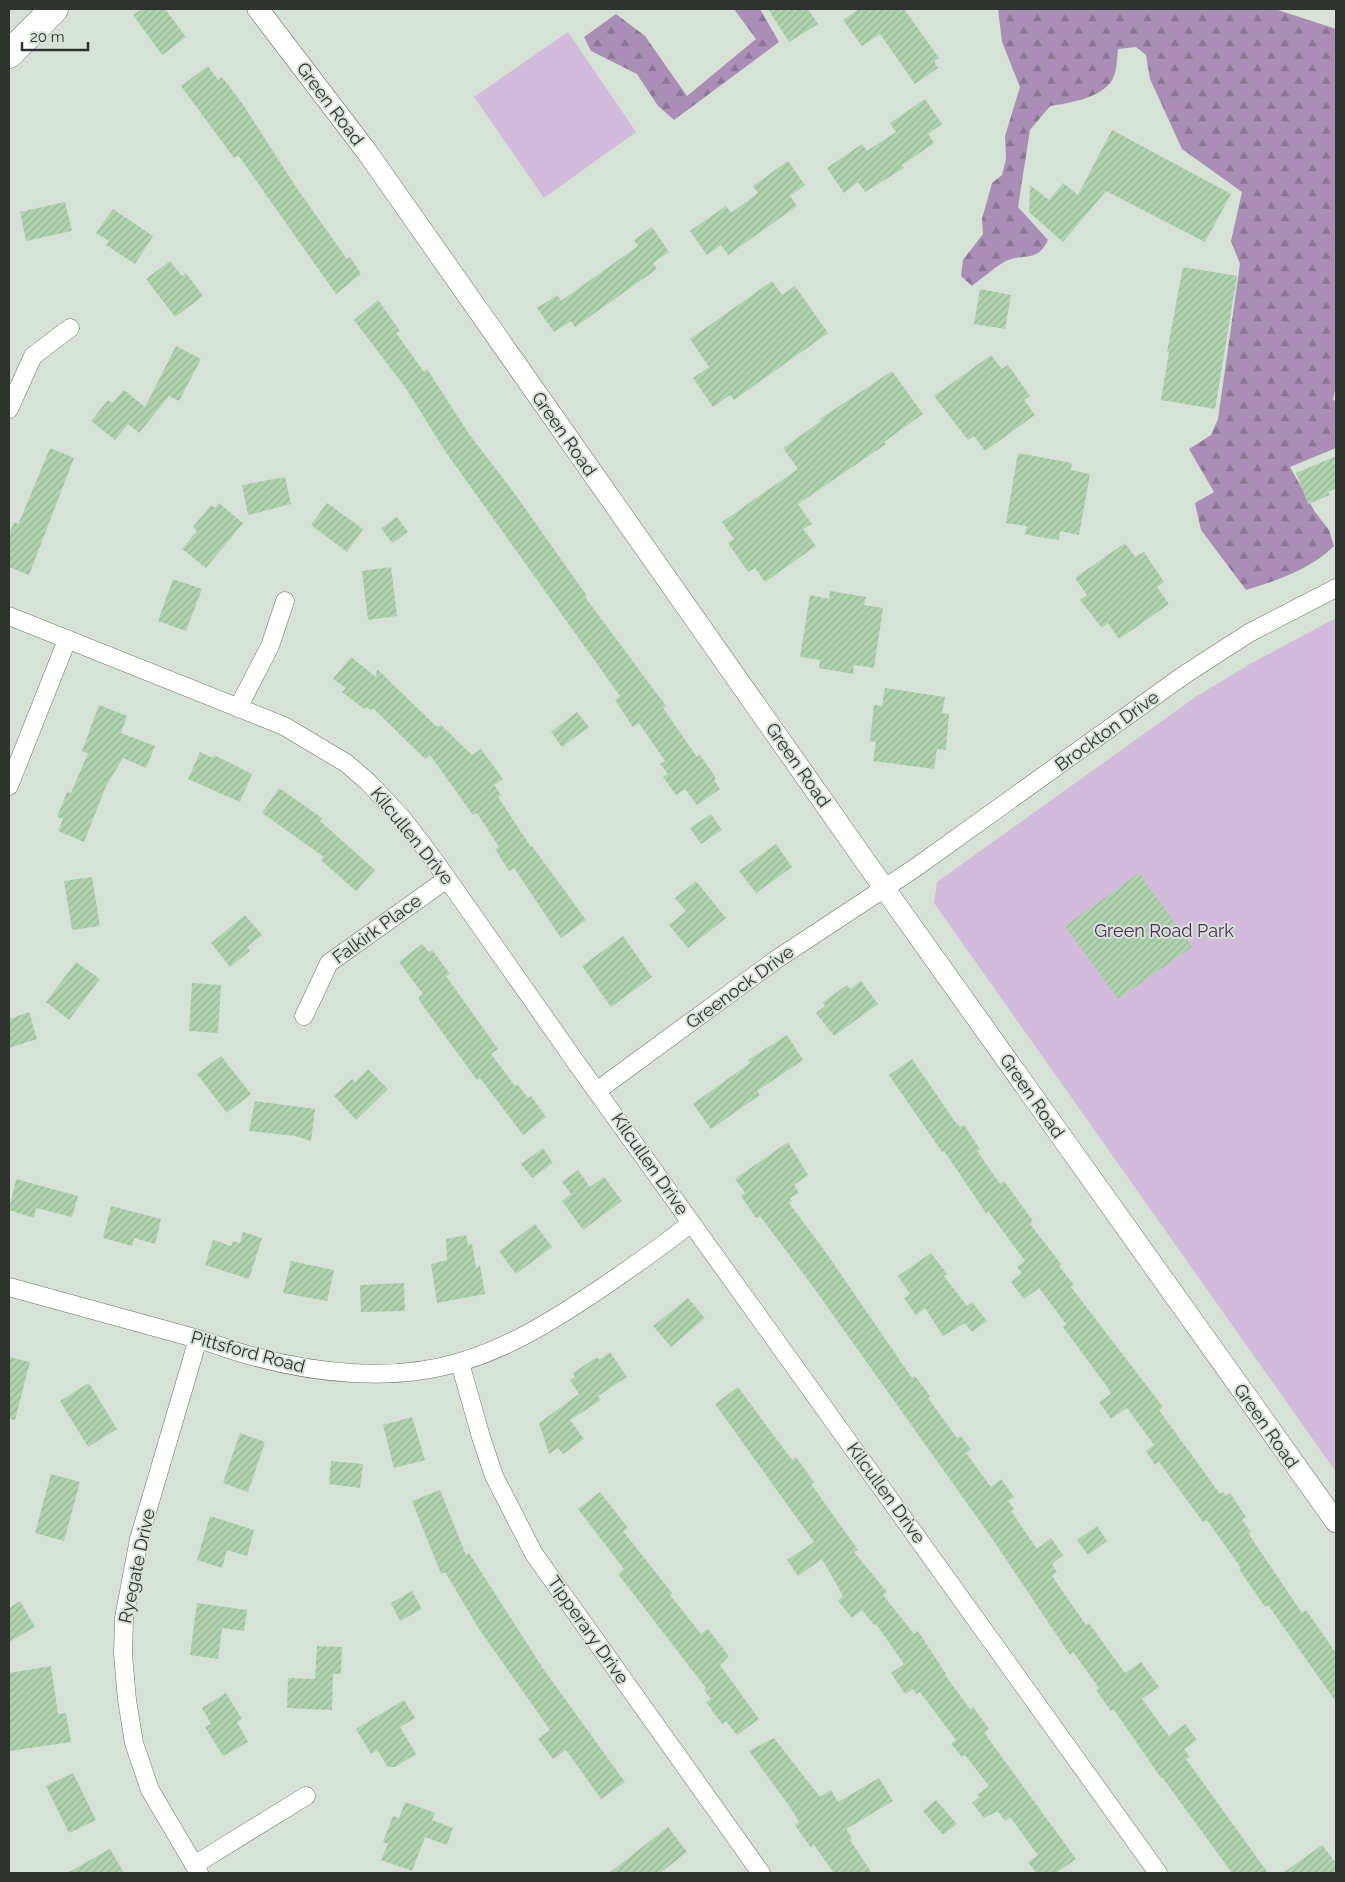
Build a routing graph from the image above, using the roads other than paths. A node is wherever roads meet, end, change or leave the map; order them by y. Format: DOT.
graph roads {
  1 [pos="54,9"];
  2 [pos="258,9"];
  3 [pos="9,54"];
  4 [pos="70,328"];
  5 [pos="9,409"];
  6 [pos="1336,588"];
  7 [pos="285,601"];
  8 [pos="9,616"];
  9 [pos="67,640"];
  10 [pos="238,708"];
  11 [pos="9,786"];
  12 [pos="447,879"];
  13 [pos="885,888"];
  14 [pos="304,1016"];
  15 [pos="598,1090"];
  16 [pos="691,1223"];
  17 [pos="9,1287"];
  18 [pos="198,1339"];
  19 [pos="460,1363"];
  20 [pos="1336,1522"];
  21 [pos="306,1796"];
  22 [pos="197,1869"];
  23 [pos="761,1873"];
  24 [pos="1158,1873"];
  1 -- 3 [label="main road"];
  2 -- 13 [label="street, Green Road"];
  4 -- 5 [label="street"];
  6 -- 13 [label="street, Brockton Drive"];
  7 -- 10 [label="street"];
  8 -- 9 [label="street, Kilcullen Drive"];
  9 -- 10 [label="street, Kilcullen Drive"];
  9 -- 11 [label="street"];
  10 -- 12 [label="street, Kilcullen Drive"];
  12 -- 14 [label="street, Falkirk Place"];
  12 -- 15 [label="street, Kilcullen Drive"];
  13 -- 15 [label="street, Greenock Drive"];
  13 -- 20 [label="street, Green Road"];
  15 -- 16 [label="street, Kilcullen Drive"];
  16 -- 19 [label="street, Pittsford Road"];
  16 -- 24 [label="street, Kilcullen Drive"];
  17 -- 18 [label="street, Pittsford Road"];
  18 -- 19 [label="street, Pittsford Road"];
  18 -- 22 [label="street, Ryegate Drive"];
  19 -- 23 [label="street, Tipperary Drive"];
  21 -- 22 [label="street"];
}
